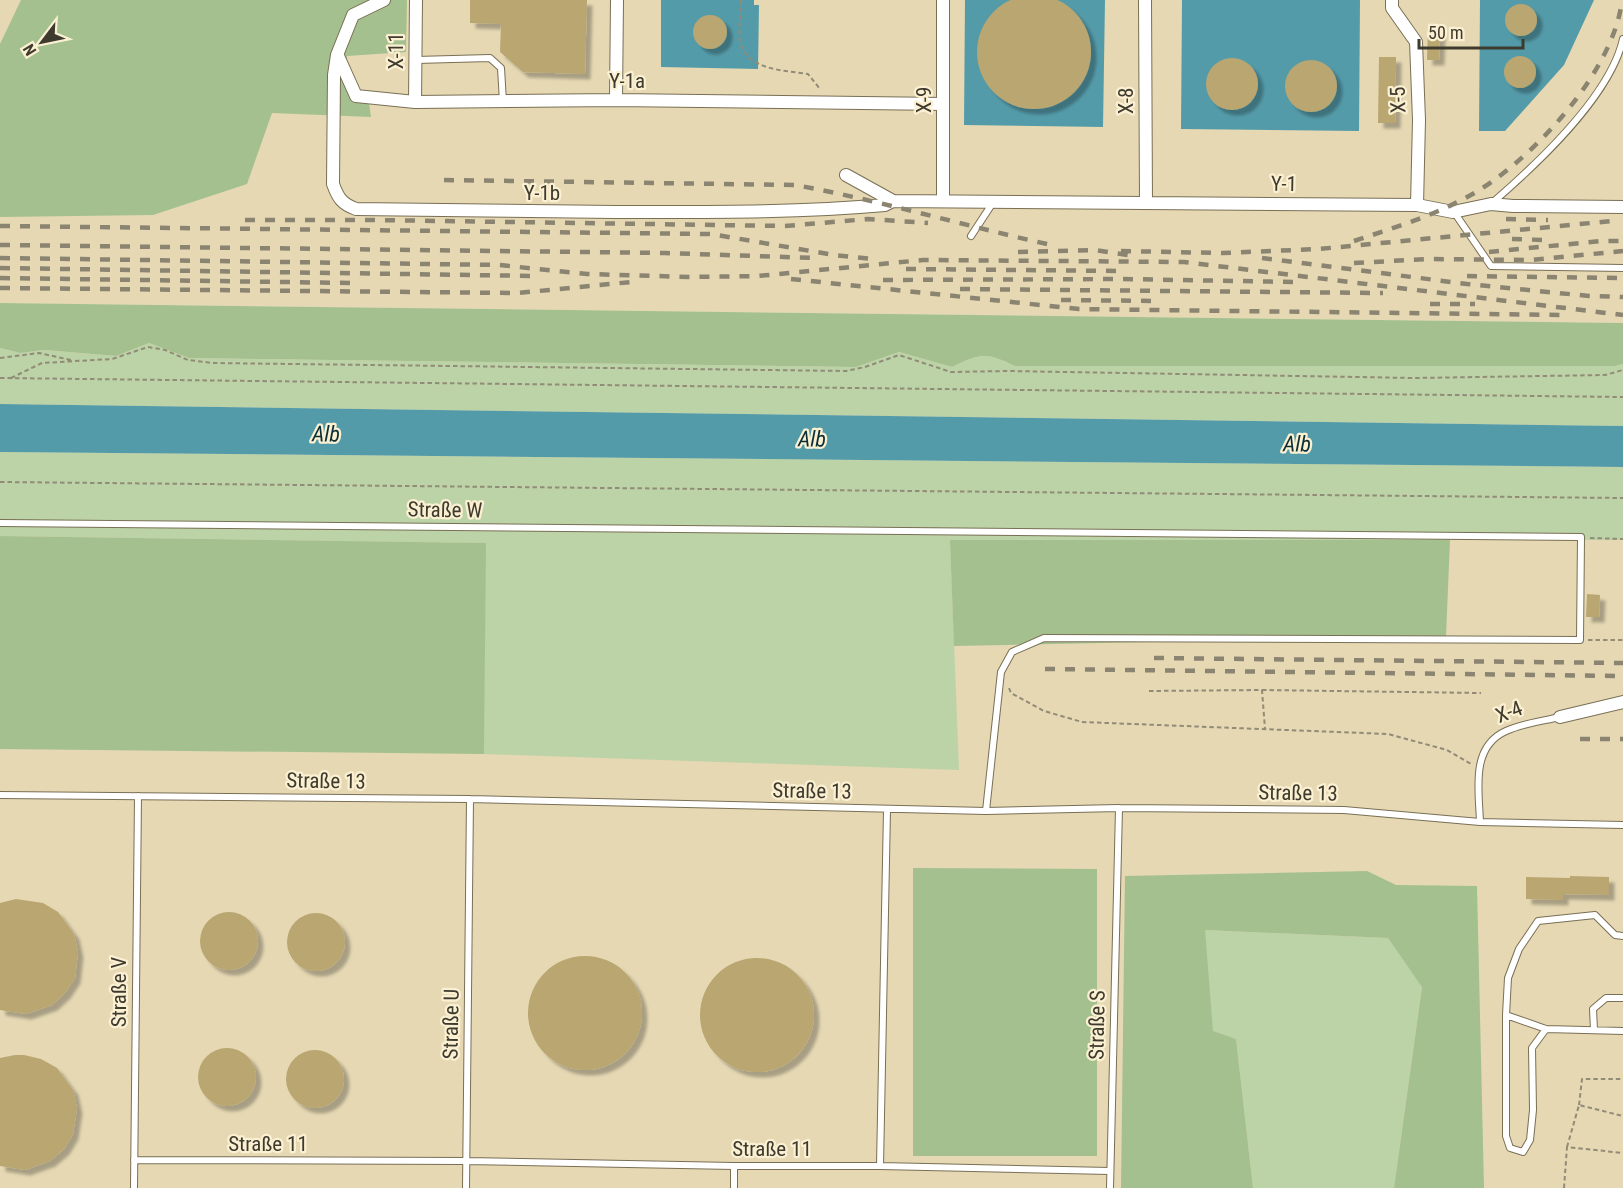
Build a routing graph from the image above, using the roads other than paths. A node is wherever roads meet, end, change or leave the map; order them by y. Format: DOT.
graph roads {
  1 [pos="384,0"];
  2 [pos="416,0"];
  3 [pos="616,0"];
  4 [pos="943,0"];
  5 [pos="1145,0"];
  6 [pos="1392,0"];
  7 [pos="1623,39"];
  8 [pos="337,55"];
  9 [pos="416,60"];
  10 [pos="616,100"];
  11 [pos="415,102"];
  12 [pos="503,102"];
  13 [pos="943,104"];
  14 [pos="846,175"];
  15 [pos="943,200"];
  16 [pos="893,201"];
  17 [pos="994,201"];
  18 [pos="1146,202"];
  19 [pos="1491,204"];
  20 [pos="1417,205"];
  21 [pos="1623,207"];
  22 [pos="1454,212"];
  23 [pos="971,236"];
  24 [pos="1623,268"];
  25 [pos="0,523"];
  26 [pos="1623,702"];
  27 [pos="1560,717"];
  28 [pos="0,795"];
  29 [pos="138,796"];
  30 [pos="470,799"];
  31 [pos="1119,808"];
  32 [pos="887,810"];
  33 [pos="986,811"];
  34 [pos="1480,822"];
  35 [pos="1623,825"];
  36 [pos="1623,936"];
  37 [pos="1623,998"];
  38 [pos="1506,1015"];
  39 [pos="1546,1029"];
  40 [pos="1594,1030"];
  41 [pos="1623,1031"];
  42 [pos="134,1160"];
  43 [pos="466,1161"];
  44 [pos="734,1166"];
  45 [pos="880,1166"];
  46 [pos="1110,1171"];
  47 [pos="134,1188"];
  48 [pos="466,1188"];
  49 [pos="734,1188"];
  50 [pos="1110,1188"];
  1 -- 8 [label="street, Y-1b"];
  2 -- 9 [label="street, X-11"];
  3 -- 10 [label="street"];
  4 -- 13 [label="street, X-9"];
  5 -- 18 [label="street, X-8"];
  6 -- 20 [label="street, X-5"];
  7 -- 19 [label="lane"];
  8 -- 11 [label="street, Y-1a"];
  8 -- 16 [label="street, Y-1b"];
  9 -- 11 [label="street, X-11"];
  9 -- 12 [label="lane"];
  10 -- 12 [label="street, Y-1a"];
  10 -- 13 [label="street, Y-1a"];
  11 -- 12 [label="street, Y-1a"];
  13 -- 15 [label="street, X-9"];
  14 -- 16 [label="street"];
  15 -- 16 [label="street, Y-1b"];
  15 -- 17 [label="street, Y-1"];
  17 -- 18 [label="street, Y-1"];
  17 -- 23 [label="lane"];
  18 -- 20 [label="street, Y-1"];
  19 -- 21 [label="street, Y-1"];
  19 -- 22 [label="street, Y-1"];
  20 -- 22 [label="street, Y-1"];
  22 -- 24 [label="lane"];
  25 -- 33 [label="lane, Straße W"];
  26 -- 27 [label="street, X-4"];
  27 -- 34 [label="lane, X-4"];
  28 -- 29 [label="lane, Straße 13"];
  29 -- 30 [label="lane, Straße 13"];
  29 -- 42 [label="lane, Straße V"];
  30 -- 32 [label="lane, Straße 13"];
  30 -- 43 [label="lane, Straße U"];
  31 -- 33 [label="lane, Straße 13"];
  31 -- 34 [label="lane, Straße 13"];
  31 -- 46 [label="lane, Straße S"];
  32 -- 33 [label="lane, Straße 13"];
  32 -- 45 [label="lane"];
  34 -- 35 [label="lane, Straße 13"];
  36 -- 38 [label="lane"];
  37 -- 40 [label="lane"];
  38 -- 39 [label="lane"];
  38 -- 39 [label="lane"];
  39 -- 40 [label="lane"];
  40 -- 41 [label="lane"];
  42 -- 43 [label="lane, Straße 11"];
  42 -- 47 [label="lane, Straße V"];
  43 -- 44 [label="lane, Straße 11"];
  43 -- 48 [label="lane, Straße U"];
  44 -- 45 [label="lane, Straße 11"];
  44 -- 49 [label="lane"];
  45 -- 46 [label="lane, Straße 11"];
  46 -- 50 [label="lane, Straße S"];
}
